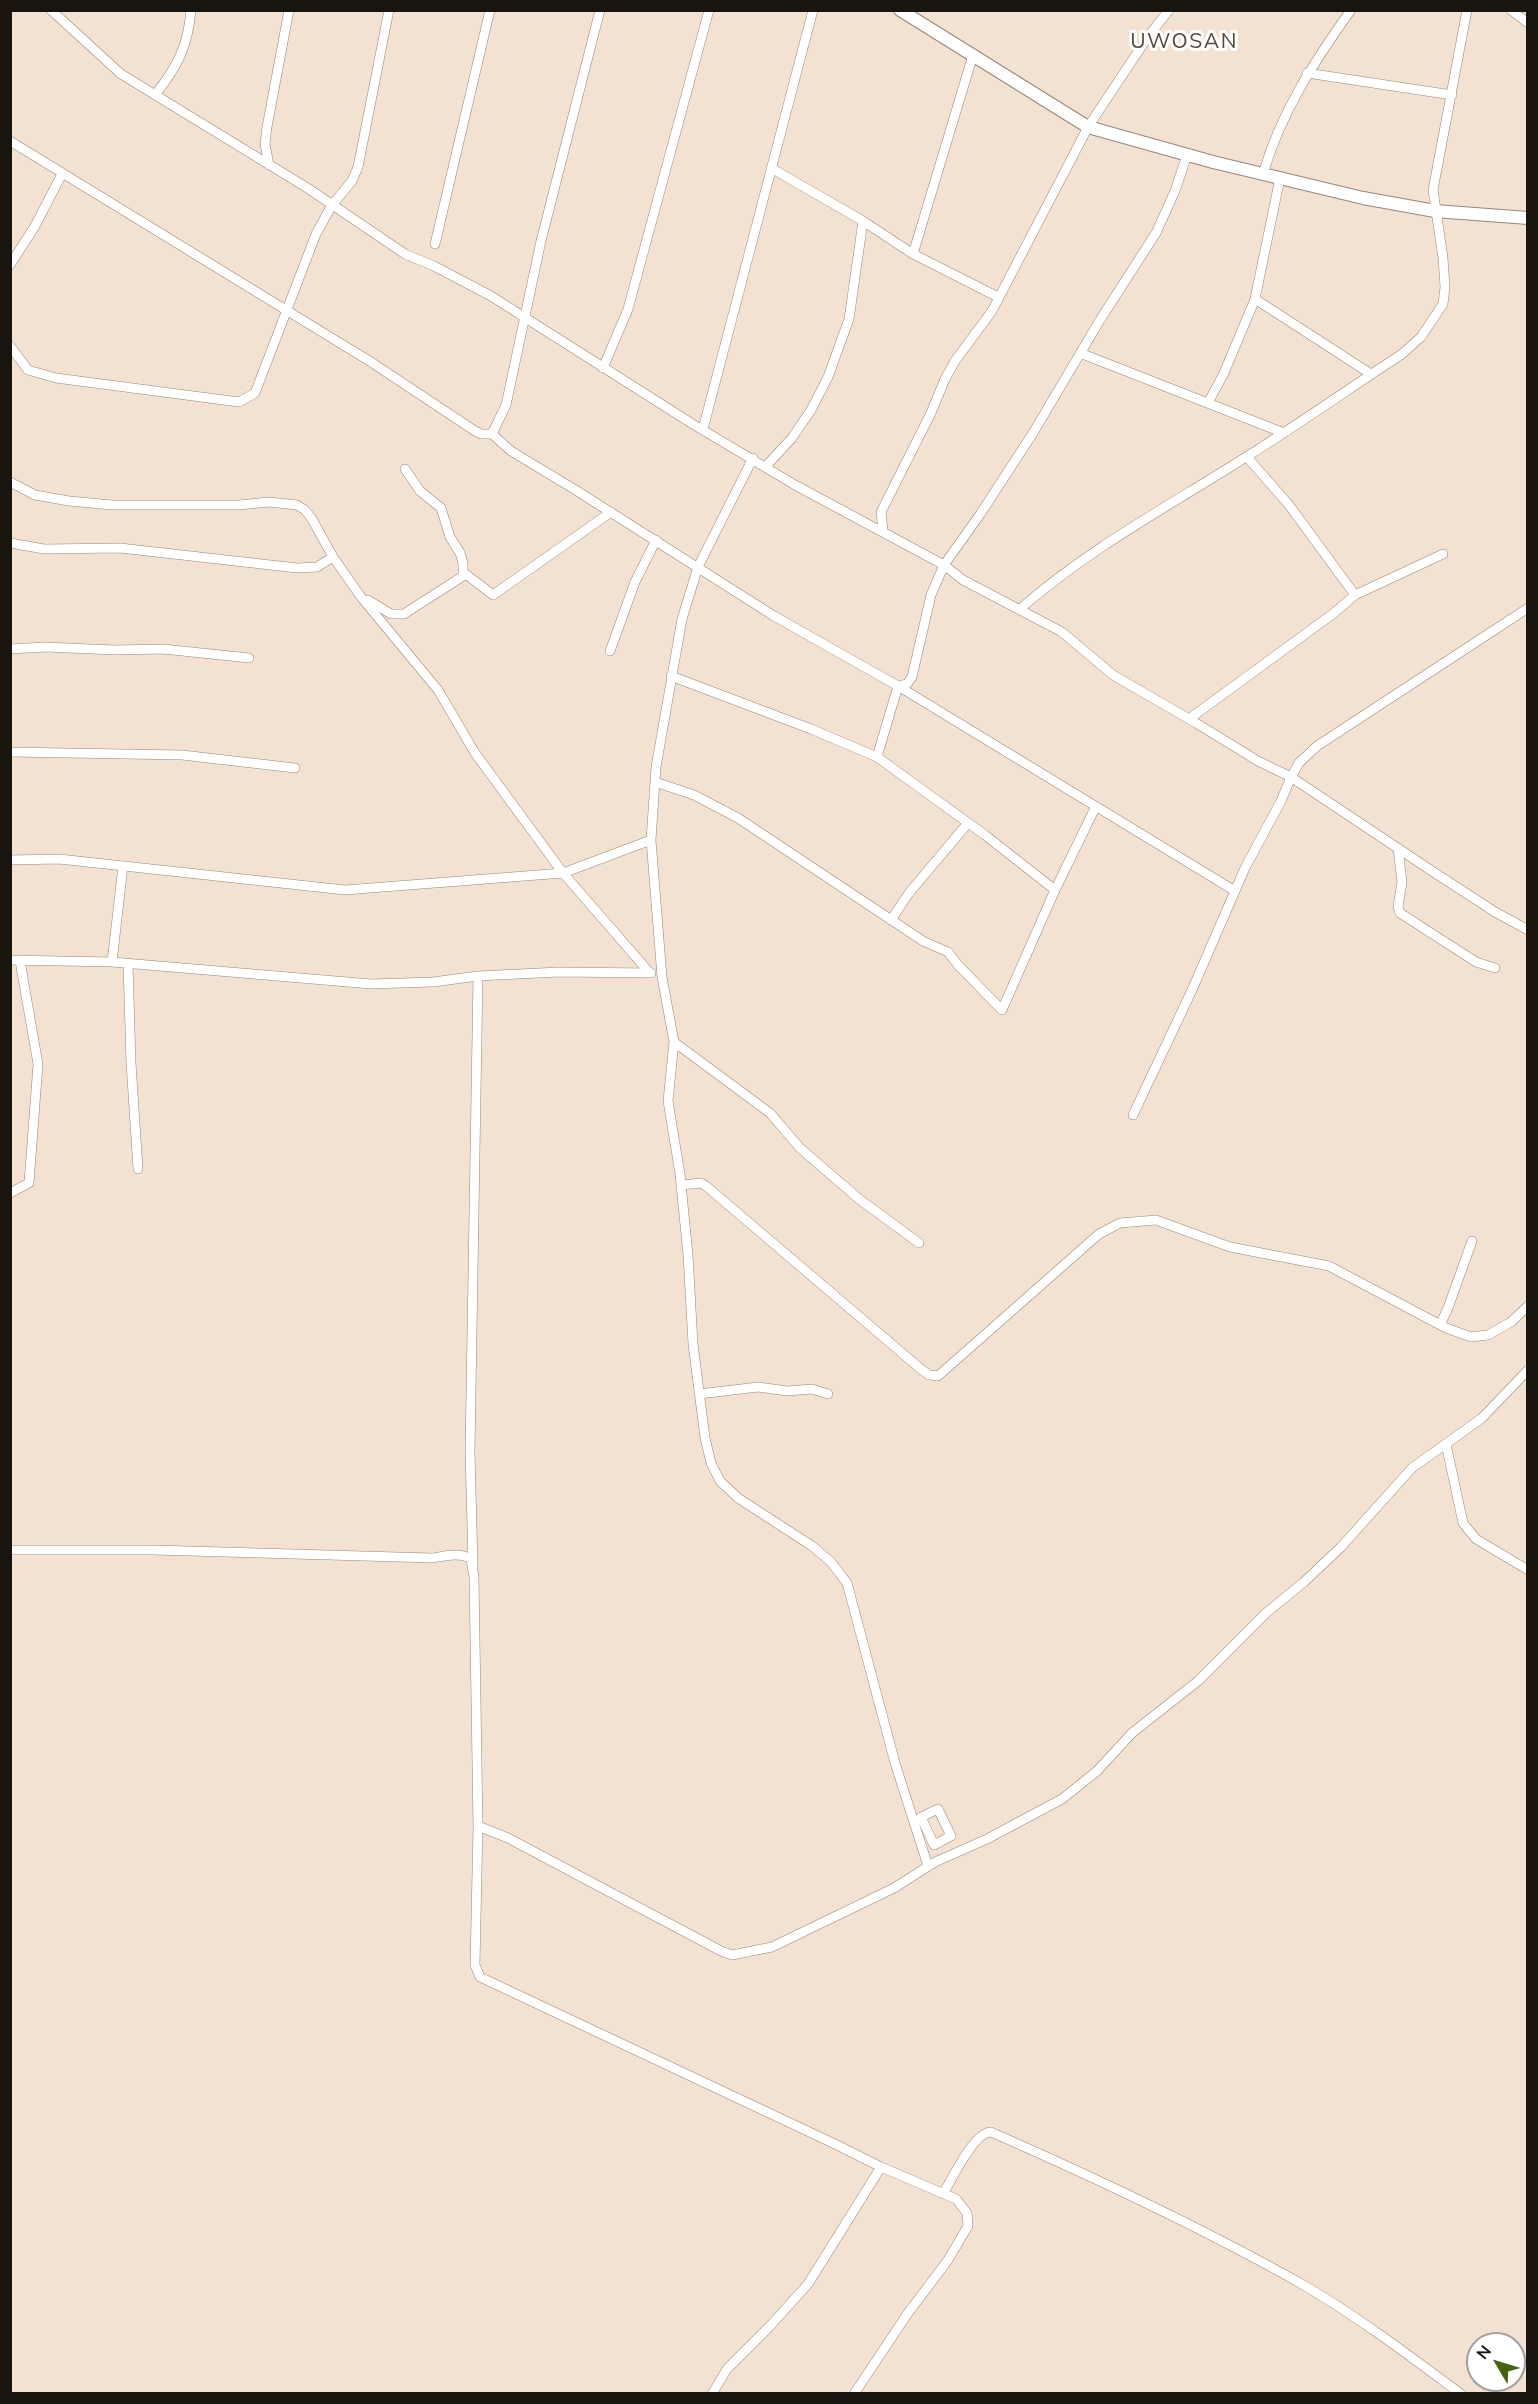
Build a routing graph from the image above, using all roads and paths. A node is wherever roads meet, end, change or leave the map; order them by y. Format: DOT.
graph roads {
  1 [pos="51,10"];
  2 [pos="191,10"];
  3 [pos="289,10"];
  4 [pos="389,10"];
  5 [pos="490,10"];
  6 [pos="600,10"];
  7 [pos="709,10"];
  8 [pos="813,10"];
  9 [pos="900,10"];
  10 [pos="1169,10"];
  11 [pos="1351,10"];
  12 [pos="1467,10"];
  13 [pos="1511,10"];
  14 [pos="1527,23"];
  15 [pos="973,55"];
  16 [pos="1307,73"];
  17 [pos="155,95"];
  18 [pos="1452,95"];
  19 [pos="1088,127"];
  20 [pos="10,141"];
  21 [pos="1187,155"];
  22 [pos="269,165"];
  23 [pos="771,168"];
  24 [pos="62,174"];
  25 [pos="1263,174"];
  26 [pos="1281,178"];
  27 [pos="332,205"];
  28 [pos="1435,211"];
  29 [pos="1527,218"];
  30 [pos="863,221"];
  31 [pos="435,244"];
  32 [pos="913,254"];
  33 [pos="10,265"];
  34 [pos="998,297"];
  35 [pos="1255,299"];
  36 [pos="286,310"];
  37 [pos="525,316"];
  38 [pos="10,346"];
  39 [pos="1080,353"];
  40 [pos="603,368"];
  41 [pos="1371,374"];
  42 [pos="1208,403"];
  43 [pos="703,429"];
  44 [pos="1284,433"];
  45 [pos="492,434"];
  46 [pos="1247,457"];
  47 [pos="753,458"];
  48 [pos="765,465"];
  49 [pos="405,469"];
  50 [pos="10,482"];
  51 [pos="611,512"];
  52 [pos="881,512"];
  53 [pos="865,521"];
  54 [pos="883,530"];
  55 [pos="656,540"];
  56 [pos="10,543"];
  57 [pos="1443,554"];
  58 [pos="333,557"];
  59 [pos="944,565"];
  60 [pos="698,567"];
  61 [pos="463,572"];
  62 [pos="358,593"];
  63 [pos="1355,595"];
  64 [pos="1527,608"];
  65 [pos="1020,609"];
  66 [pos="10,649"];
  67 [pos="610,651"];
  68 [pos="249,658"];
  69 [pos="671,676"];
  70 [pos="898,686"];
  71 [pos="1189,719"];
  72 [pos="10,752"];
  73 [pos="877,757"];
  74 [pos="295,768"];
  75 [pos="1291,777"];
  76 [pos="655,782"];
  77 [pos="1096,806"];
  78 [pos="968,823"];
  79 [pos="651,840"];
  80 [pos="1398,848"];
  81 [pos="10,860"];
  82 [pos="123,866"];
  83 [pos="563,873"];
  84 [pos="1055,890"];
  85 [pos="1235,891"];
  86 [pos="891,920"];
  87 [pos="1527,930"];
  88 [pos="15,960"];
  89 [pos="112,962"];
  90 [pos="128,964"];
  91 [pos="1495,968"];
  92 [pos="649,972"];
  93 [pos="478,976"];
  94 [pos="662,976"];
  95 [pos="674,1042"];
  96 [pos="1133,1115"];
  97 [pos="138,1169"];
  98 [pos="681,1185"];
  99 [pos="10,1193"];
  100 [pos="1472,1241"];
  101 [pos="919,1243"];
  102 [pos="1527,1305"];
  103 [pos="1440,1325"];
  104 [pos="1527,1370"];
  105 [pos="699,1394"];
  106 [pos="828,1394"];
  107 [pos="1446,1444"];
  108 [pos="10,1550"];
  109 [pos="474,1566"];
  110 [pos="1527,1570"];
  111 [pos="478,1826"];
  112 [pos="928,1866"];
  113 [pos="881,2167"];
  114 [pos="943,2194"];
  115 [pos="712,2394"];
  116 [pos="854,2394"];
  117 [pos="1461,2394"];
  1 -- 17 [label="street"];
  2 -- 17 [label="street"];
  3 -- 22 [label="street"];
  4 -- 27 [label="street"];
  5 -- 31 [label="street"];
  6 -- 37 [label="street"];
  7 -- 40 [label="street"];
  8 -- 23 [label="street"];
  9 -- 15 [label="street"];
  10 -- 19 [label="street"];
  11 -- 16 [label="street"];
  12 -- 18 [label="street"];
  13 -- 14 [label="street"];
  15 -- 19 [label="street"];
  15 -- 32 [label="street"];
  16 -- 18 [label="street"];
  16 -- 25 [label="street"];
  17 -- 22 [label="street"];
  18 -- 28 [label="street"];
  19 -- 21 [label="street"];
  19 -- 34 [label="street"];
  20 -- 24 [label="street"];
  21 -- 25 [label="street"];
  21 -- 39 [label="street"];
  22 -- 27 [label="street"];
  23 -- 30 [label="street"];
  23 -- 43 [label="street"];
  24 -- 33 [label="street"];
  24 -- 36 [label="street"];
  25 -- 26 [label="street"];
  26 -- 28 [label="street"];
  26 -- 35 [label="street"];
  27 -- 36 [label="street"];
  27 -- 37 [label="street"];
  28 -- 29 [label="street"];
  28 -- 41 [label="street"];
  30 -- 32 [label="street"];
  30 -- 48 [label="street"];
  32 -- 34 [label="street"];
  34 -- 52 [label="street"];
  35 -- 41 [label="street"];
  35 -- 42 [label="street"];
  36 -- 38 [label="street"];
  36 -- 45 [label="street"];
  37 -- 40 [label="street"];
  37 -- 45 [label="street"];
  39 -- 42 [label="street"];
  39 -- 59 [label="street"];
  40 -- 43 [label="street"];
  41 -- 44 [label="street"];
  42 -- 44 [label="street"];
  43 -- 47 [label="street"];
  44 -- 46 [label="street"];
  45 -- 51 [label="street"];
  46 -- 63 [label="street"];
  46 -- 65 [label="street"];
  47 -- 48 [label="street"];
  47 -- 60 [label="street"];
  48 -- 53 [label="street"];
  49 -- 61 [label="street"];
  50 -- 58 [label="street"];
  51 -- 55 [label="street"];
  51 -- 61 [label="street"];
  52 -- 53 [label="street"];
  52 -- 54 [label="street"];
  53 -- 54 [label="street"];
  54 -- 59 [label="street"];
  55 -- 60 [label="street"];
  55 -- 67 [label="street"];
  56 -- 58 [label="street"];
  57 -- 63 [label="street"];
  58 -- 62 [label="street"];
  59 -- 65 [label="street"];
  59 -- 70 [label="street"];
  60 -- 69 [label="street"];
  60 -- 70 [label="street"];
  61 -- 62 [label="street"];
  62 -- 83 [label="street"];
  63 -- 71 [label="street"];
  64 -- 75 [label="street"];
  65 -- 71 [label="street"];
  66 -- 68 [label="street"];
  69 -- 73 [label="street"];
  69 -- 76 [label="street"];
  70 -- 73 [label="street"];
  70 -- 77 [label="street"];
  71 -- 75 [label="street"];
  72 -- 74 [label="street"];
  73 -- 78 [label="street"];
  75 -- 80 [label="street"];
  75 -- 85 [label="street"];
  76 -- 79 [label="street"];
  76 -- 86 [label="street"];
  77 -- 84 [label="street"];
  77 -- 85 [label="street"];
  78 -- 84 [label="street"];
  78 -- 86 [label="street"];
  79 -- 83 [label="street"];
  79 -- 94 [label="street"];
  80 -- 87 [label="street"];
  80 -- 91 [label="street"];
  81 -- 82 [label="street"];
  82 -- 83 [label="street"];
  82 -- 89 [label="street"];
  83 -- 92 [label="street"];
  84 -- 86 [label="street"];
  85 -- 96 [label="street"];
  88 -- 89 [label="street"];
  88 -- 99 [label="street"];
  89 -- 90 [label="street"];
  90 -- 93 [label="street"];
  90 -- 97 [label="street"];
  92 -- 93 [label="street"];
  92 -- 94 [label="street"];
  93 -- 109 [label="street"];
  94 -- 95 [label="street"];
  95 -- 98 [label="street"];
  95 -- 101 [label="street"];
  98 -- 103 [label="street"];
  98 -- 105 [label="street"];
  100 -- 103 [label="street"];
  102 -- 103 [label="street"];
  104 -- 107 [label="street"];
  105 -- 106 [label="street"];
  105 -- 112 [label="street"];
  107 -- 110 [label="street"];
  107 -- 112 [label="street"];
  108 -- 109 [label="street"];
  109 -- 111 [label="street"];
  111 -- 112 [label="street"];
  111 -- 113 [label="street"];
  113 -- 114 [label="street"];
  113 -- 115 [label="street"];
  114 -- 116 [label="street"];
  114 -- 117 [label="street"];
}
